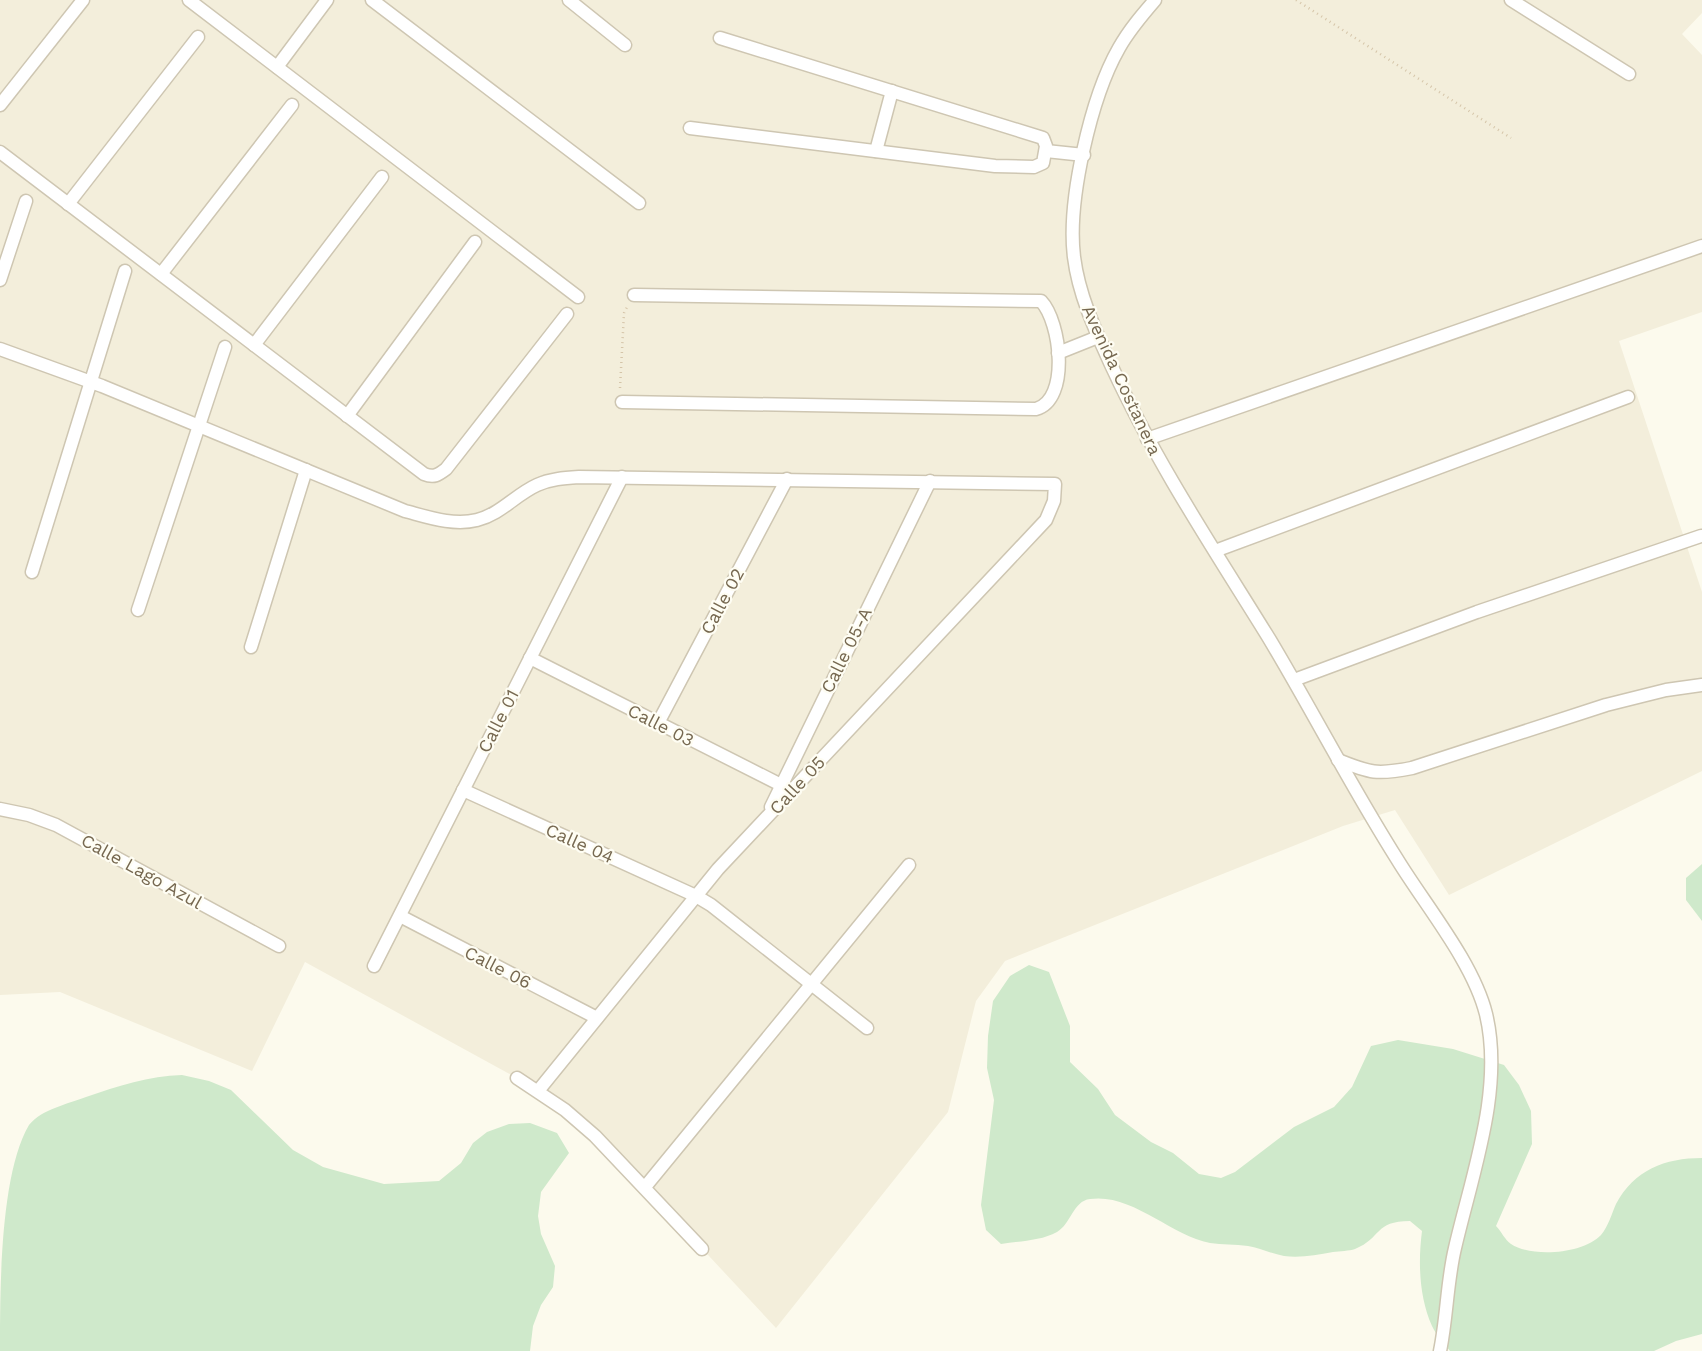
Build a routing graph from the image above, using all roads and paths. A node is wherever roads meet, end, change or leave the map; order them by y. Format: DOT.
graph roads {
  1 [pos="83,0"];
  2 [pos="189,0"];
  3 [pos="327,0"];
  4 [pos="372,0"];
  5 [pos="569,0"];
  6 [pos="1155,0"];
  7 [pos="1296,0"];
  8 [pos="1511,0"];
  9 [pos="198,37"];
  10 [pos="720,38"];
  11 [pos="625,44"];
  12 [pos="277,66"];
  13 [pos="1629,74"];
  14 [pos="892,91"];
  15 [pos="0,105"];
  16 [pos="292,105"];
  17 [pos="690,128"];
  18 [pos="1511,138"];
  19 [pos="876,151"];
  20 [pos="1046,151"];
  21 [pos="0,152"];
  22 [pos="1084,156"];
  23 [pos="382,177"];
  24 [pos="26,201"];
  25 [pos="639,203"];
  26 [pos="68,204"];
  27 [pos="475,242"];
  28 [pos="1702,246"];
  29 [pos="126,270"];
  30 [pos="161,274"];
  31 [pos="0,280"];
  32 [pos="634,295"];
  33 [pos="578,297"];
  34 [pos="567,314"];
  35 [pos="1098,337"];
  36 [pos="254,345"];
  37 [pos="225,347"];
  38 [pos="0,349"];
  39 [pos="1058,353"];
  40 [pos="90,382"];
  41 [pos="1628,397"];
  42 [pos="622,402"];
  43 [pos="347,416"];
  44 [pos="198,426"];
  45 [pos="1147,439"];
  46 [pos="306,470"];
  47 [pos="622,477"];
  48 [pos="787,479"];
  49 [pos="930,481"];
  50 [pos="1701,536"];
  51 [pos="1215,551"];
  52 [pos="32,572"];
  53 [pos="138,610"];
  54 [pos="251,647"];
  55 [pos="530,658"];
  56 [pos="1294,680"];
  57 [pos="1702,685"];
  58 [pos="658,723"];
  59 [pos="1338,760"];
  60 [pos="786,788"];
  61 [pos="464,790"];
  62 [pos="0,809"];
  63 [pos="909,865"];
  64 [pos="696,896"];
  65 [pos="400,916"];
  66 [pos="278,946"];
  67 [pos="374,966"];
  68 [pos="811,984"];
  69 [pos="597,1018"];
  70 [pos="867,1028"];
  71 [pos="517,1078"];
  72 [pos="538,1091"];
  73 [pos="645,1187"];
  74 [pos="702,1249"];
  75 [pos="1440,1351"];
  1 -- 15 [label="street"];
  2 -- 12 [label="street"];
  3 -- 12 [label="street"];
  4 -- 25 [label="street"];
  5 -- 11 [label="street"];
  6 -- 22 [label="street, Avenida Costanera"];
  7 -- 18 [label="path"];
  8 -- 13 [label="street"];
  9 -- 26 [label="street"];
  10 -- 14 [label="street"];
  12 -- 33 [label="street"];
  14 -- 19 [label="street"];
  14 -- 20 [label="street"];
  16 -- 30 [label="street"];
  17 -- 19 [label="street"];
  19 -- 20 [label="street"];
  20 -- 22 [label="street"];
  21 -- 26 [label="street"];
  22 -- 35 [label="street, Avenida Costanera"];
  23 -- 36 [label="street"];
  24 -- 31 [label="street"];
  26 -- 30 [label="street"];
  27 -- 43 [label="street"];
  28 -- 45 [label="street"];
  29 -- 40 [label="street"];
  30 -- 36 [label="street"];
  32 -- 39 [label="street"];
  32 -- 42 [label="path"];
  34 -- 43 [label="street"];
  35 -- 39 [label="street"];
  35 -- 45 [label="street, Avenida Costanera"];
  36 -- 43 [label="street"];
  37 -- 44 [label="street"];
  38 -- 40 [label="street"];
  39 -- 42 [label="street"];
  40 -- 44 [label="street"];
  40 -- 52 [label="street"];
  41 -- 51 [label="street"];
  44 -- 46 [label="street"];
  44 -- 53 [label="street"];
  45 -- 51 [label="street, Avenida Costanera"];
  46 -- 47 [label="street"];
  46 -- 54 [label="street"];
  47 -- 48 [label="street"];
  47 -- 55 [label="street, Calle 01"];
  48 -- 49 [label="street"];
  48 -- 58 [label="street, Calle 02"];
  49 -- 60 [label="street, Calle 05-A"];
  49 -- 60 [label="street, Calle 05"];
  50 -- 56 [label="street"];
  51 -- 56 [label="street, Avenida Costanera"];
  55 -- 58 [label="street, Calle 03"];
  55 -- 61 [label="street, Calle 01"];
  56 -- 59 [label="street, Avenida Costanera"];
  57 -- 59 [label="street"];
  58 -- 60 [label="street, Calle 03"];
  59 -- 75 [label="street, Avenida Costanera"];
  60 -- 64 [label="street, Calle 05"];
  61 -- 64 [label="street, Calle 04"];
  61 -- 65 [label="street, Calle 01"];
  62 -- 66 [label="street, Calle Lago Azul"];
  63 -- 68 [label="street"];
  64 -- 68 [label="street, Calle 04"];
  64 -- 69 [label="street, Calle 05"];
  65 -- 67 [label="street, Calle 01"];
  65 -- 69 [label="street, Calle 06"];
  68 -- 70 [label="street, Calle 04"];
  68 -- 73 [label="street"];
  69 -- 72 [label="street, Calle 05"];
  71 -- 72 [label="street"];
  72 -- 73 [label="street"];
  73 -- 74 [label="street"];
}
